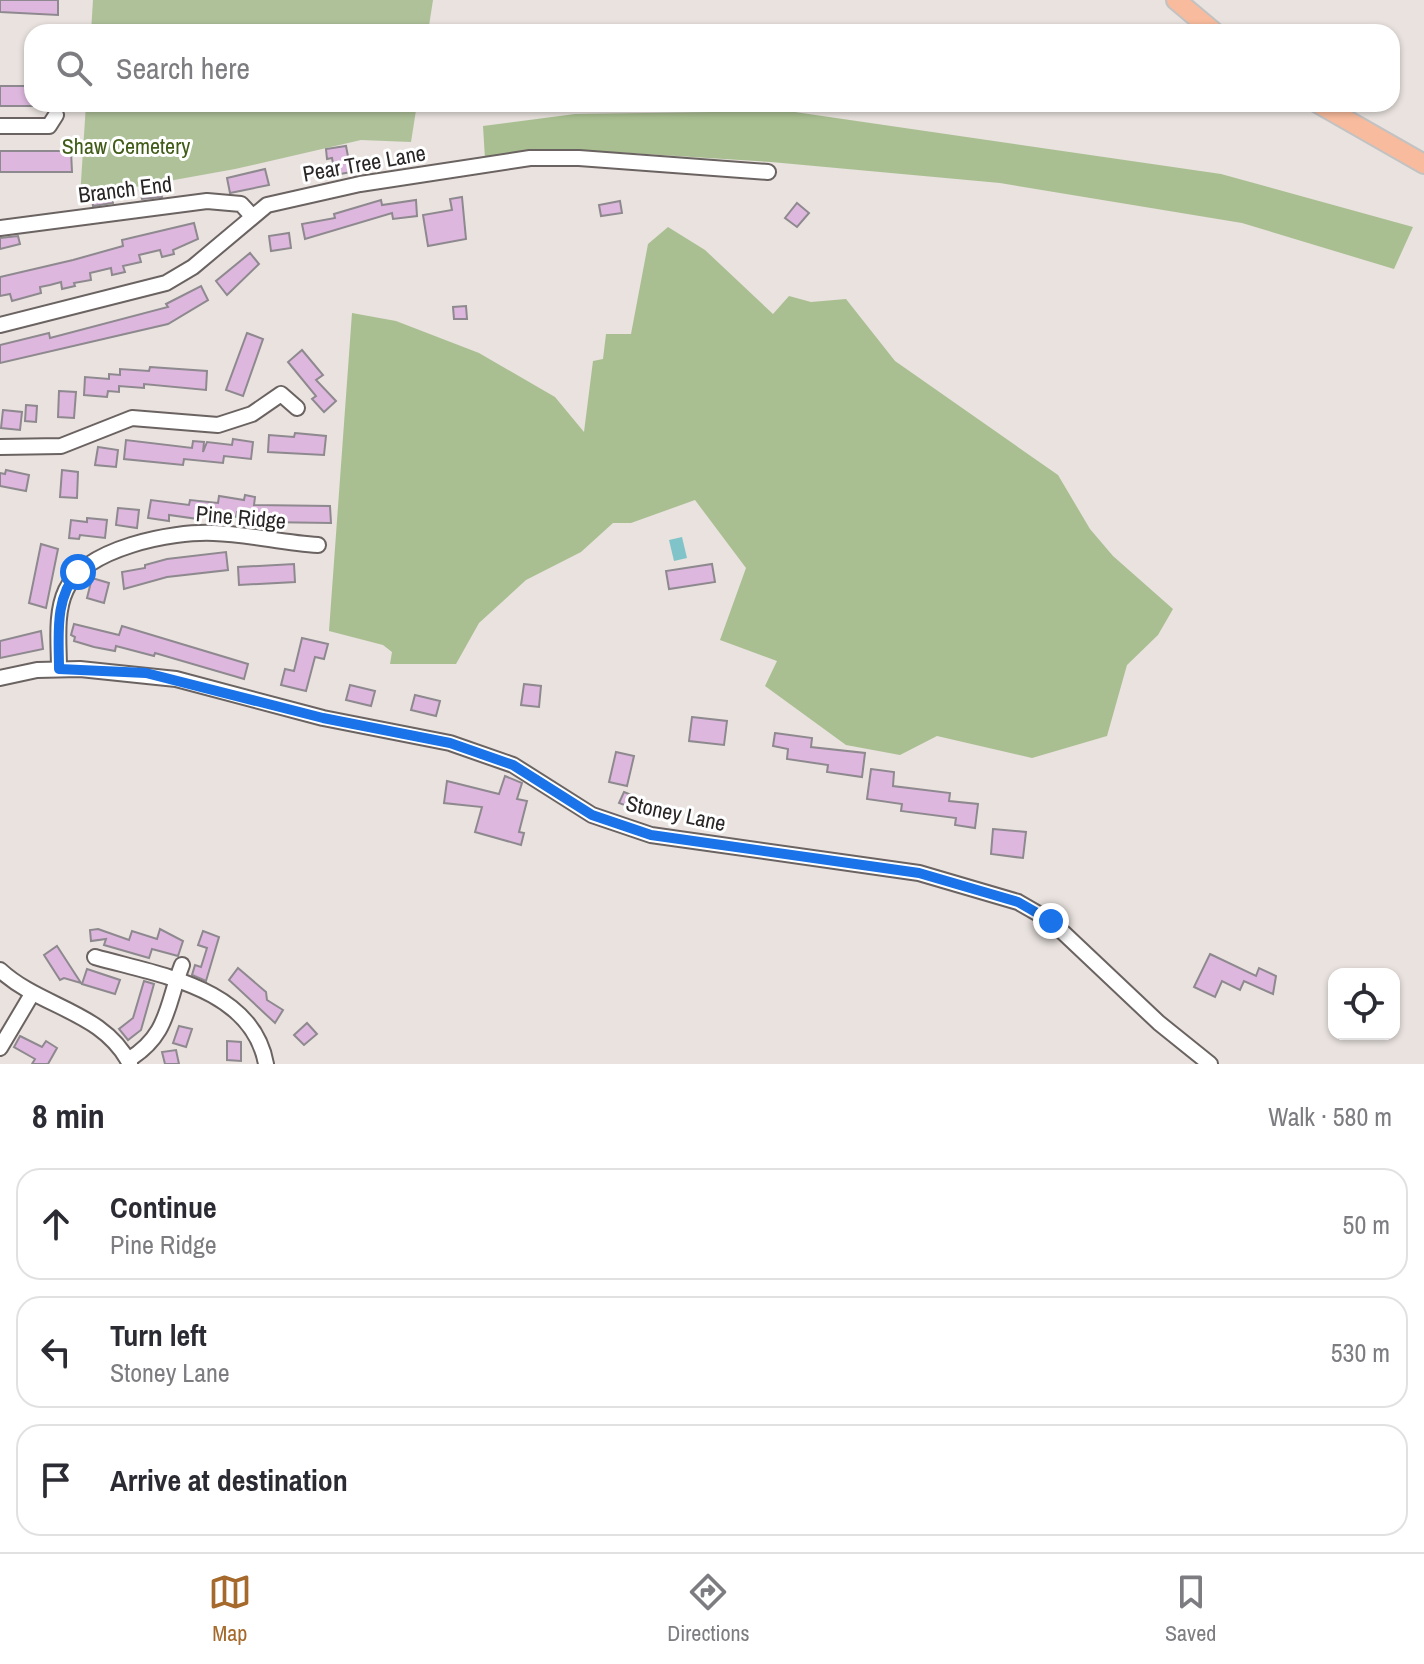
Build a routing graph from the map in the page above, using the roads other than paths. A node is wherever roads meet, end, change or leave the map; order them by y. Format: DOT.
graph roads {
  1 [pos="1176,0"];
  2 [pos="1204,24"];
  3 [pos="1333,112"];
  4 [pos="0,126"];
  5 [pos="54,126"];
  6 [pos="1424,164"];
  7 [pos="768,172"];
  8 [pos="252,216"];
  9 [pos="0,228"];
  10 [pos="0,325"];
  11 [pos="297,408"];
  12 [pos="0,447"];
  13 [pos="318,545"];
  14 [pos="59,669"];
  15 [pos="0,678"];
  16 [pos="95,957"];
  17 [pos="182,965"];
  18 [pos="0,970"];
  19 [pos="176,982"];
  20 [pos="32,994"];
  21 [pos="0,1048"];
  22 [pos="129,1062"];
  23 [pos="266,1064"];
  24 [pos="1210,1064"];
  1 -- 2 [label="main road"];
  3 -- 6 [label="main road"];
  4 -- 5 [label="street"];
  7 -- 8 [label="street, Pear Tree Lane"];
  8 -- 9 [label="street, Branch End"];
  8 -- 10 [label="street, Pear Tree Lane"];
  11 -- 12 [label="street"];
  13 -- 14 [label="street, Pine Ridge"];
  14 -- 15 [label="street, Stoney Lane"];
  14 -- 24 [label="street, Stoney Lane"];
  16 -- 19 [label="street"];
  17 -- 19 [label="street"];
  18 -- 20 [label="street"];
  19 -- 22 [label="street"];
  19 -- 23 [label="street"];
  20 -- 21 [label="street"];
  20 -- 22 [label="street"];
}
